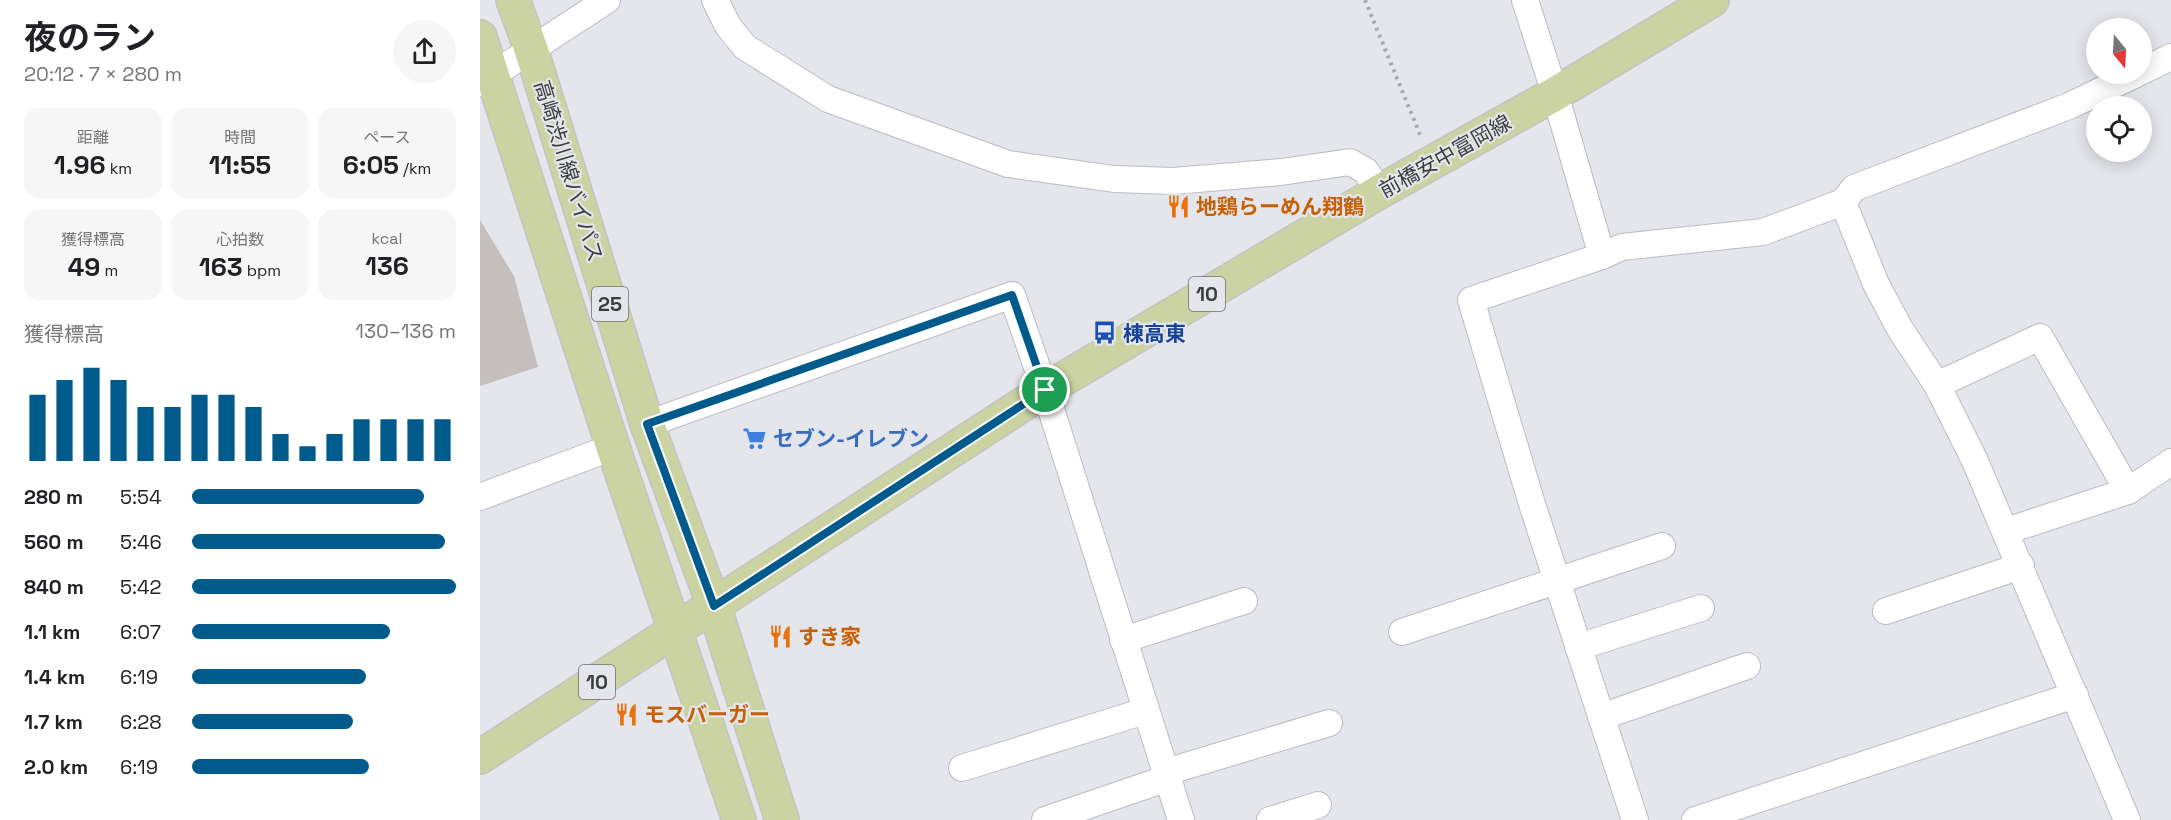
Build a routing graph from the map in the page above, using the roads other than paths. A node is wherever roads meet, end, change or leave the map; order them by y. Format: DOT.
graph roads {
  1 [pos="513,0"];
  2 [pos="607,0"];
  3 [pos="715,0"];
  4 [pos="1525,0"];
  5 [pos="1712,0"];
  6 [pos="480,37"];
  7 [pos="531,49"];
  8 [pos="2171,57"];
  9 [pos="2152,66"];
  10 [pos="485,79"];
  11 [pos="2115,84"];
  12 [pos="1556,94"];
  13 [pos="1379,192"];
  14 [pos="1843,202"];
  15 [pos="1602,256"];
  16 [pos="1937,385"];
  17 [pos="1045,390"];
  18 [pos="647,424"];
  19 [pos="613,447"];
  20 [pos="2171,462"];
  21 [pos="2128,491"];
  22 [pos="480,497"];
  23 [pos="2006,531"];
  24 [pos="1662,546"];
  25 [pos="2021,566"];
  26 [pos="1557,582"];
  27 [pos="1244,601"];
  28 [pos="714,606"];
  29 [pos="1701,608"];
  30 [pos="1886,611"];
  31 [pos="676,632"];
  32 [pos="1402,632"];
  33 [pos="1123,640"];
  34 [pos="1578,647"];
  35 [pos="1747,666"];
  36 [pos="2075,695"];
  37 [pos="1145,711"];
  38 [pos="1601,717"];
  39 [pos="1329,723"];
  40 [pos="480,757"];
  41 [pos="962,768"];
  42 [pos="1167,775"];
  43 [pos="1318,805"];
  44 [pos="739,820"];
  45 [pos="782,820"];
  46 [pos="1045,820"];
  47 [pos="1180,820"];
  48 [pos="1270,820"];
  49 [pos="1635,820"];
  50 [pos="1695,820"];
  51 [pos="2127,820"];
  1 -- 7 [label="main road, 高崎渋川線バイパス / 25"];
  2 -- 7 [label="street"];
  3 -- 13 [label="street"];
  4 -- 12 [label="street"];
  5 -- 12 [label="main road, 前橋安中富岡線 / 10"];
  6 -- 10 [label="main road, 高崎渋川線バイパス / 25"];
  7 -- 10 [label="street"];
  7 -- 18 [label="main road, 高崎渋川線バイパス / 25"];
  8 -- 9 [label="street"];
  10 -- 19 [label="main road, 高崎渋川線バイパス / 25"];
  11 -- 14 [label="street"];
  12 -- 13 [label="main road, 前橋安中富岡線 / 10"];
  12 -- 15 [label="street"];
  13 -- 17 [label="main road, 前橋安中富岡線 / 10"];
  14 -- 15 [label="street"];
  14 -- 16 [label="street"];
  15 -- 26 [label="street"];
  16 -- 21 [label="street"];
  16 -- 23 [label="street"];
  17 -- 18 [label="street"];
  17 -- 28 [label="main road, 前橋安中富岡線 / 10"];
  17 -- 33 [label="street"];
  18 -- 28 [label="main road, 高崎渋川線バイパス / 25"];
  19 -- 22 [label="street"];
  19 -- 31 [label="main road, 高崎渋川線バイパス / 25"];
  20 -- 21 [label="street"];
  21 -- 23 [label="street"];
  23 -- 25 [label="street"];
  24 -- 26 [label="street"];
  25 -- 30 [label="street"];
  25 -- 36 [label="street"];
  26 -- 32 [label="street"];
  26 -- 34 [label="street"];
  27 -- 33 [label="street"];
  28 -- 31 [label="main road, 前橋安中富岡線 / 10"];
  28 -- 45 [label="main road, 高崎渋川線バイパス / 25"];
  29 -- 34 [label="street"];
  31 -- 40 [label="main road, 前橋安中富岡線 / 10"];
  31 -- 44 [label="main road, 高崎渋川線バイパス / 25"];
  33 -- 37 [label="street"];
  34 -- 38 [label="street"];
  35 -- 38 [label="street"];
  36 -- 50 [label="street"];
  36 -- 51 [label="street"];
  37 -- 41 [label="street"];
  37 -- 42 [label="street"];
  38 -- 49 [label="street"];
  39 -- 42 [label="street"];
  42 -- 46 [label="street"];
  42 -- 47 [label="street"];
  43 -- 48 [label="street"];
}
